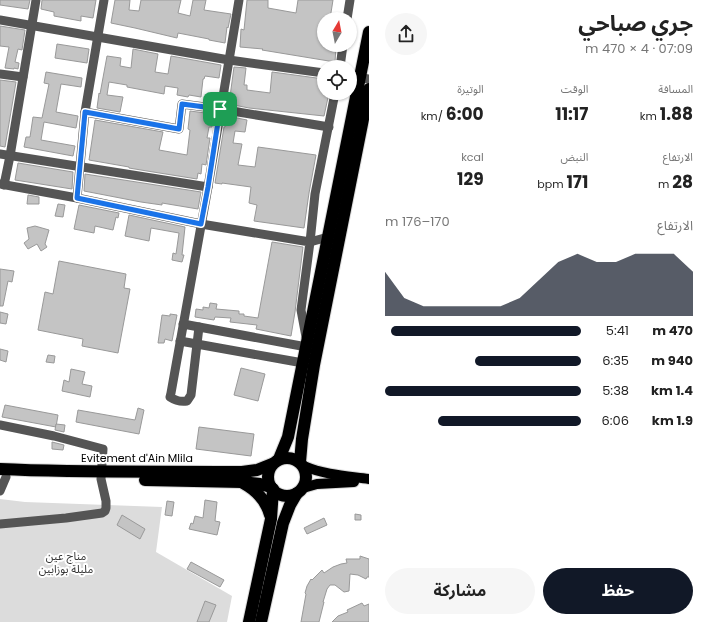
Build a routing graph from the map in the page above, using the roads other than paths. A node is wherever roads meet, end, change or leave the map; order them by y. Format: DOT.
graph roads {
  1 [pos="36,0"];
  2 [pos="104,0"];
  3 [pos="239,0"];
  4 [pos="350,0"];
  5 [pos="349,12"];
  6 [pos="0,20"];
  7 [pos="31,25"];
  8 [pos="369,32"];
  9 [pos="98,37"];
  10 [pos="229,60"];
  11 [pos="317,72"];
  12 [pos="0,74"];
  13 [pos="22,77"];
  14 [pos="360,78"];
  15 [pos="369,89"];
  16 [pos="334,100"];
  17 [pos="220,109"];
  18 [pos="85,112"];
  19 [pos="329,127"];
  20 [pos="0,154"];
  21 [pos="10,156"];
  22 [pos="80,167"];
  23 [pos="2,185"];
  24 [pos="208,187"];
  25 [pos="77,198"];
  26 [pos="201,224"];
  27 [pos="328,237"];
  28 [pos="310,242"];
  29 [pos="183,324"];
  30 [pos="199,326"];
  31 [pos="180,341"];
  32 [pos="197,344"];
  33 [pos="310,346"];
  34 [pos="303,363"];
  35 [pos="0,425"];
  36 [pos="276,462"];
  37 [pos="302,464"];
  38 [pos="2,474"];
  39 [pos="101,475"];
  40 [pos="369,480"];
  41 [pos="242,482"];
  42 [pos="272,488"];
  43 [pos="300,491"];
  44 [pos="0,492"];
  45 [pos="271,519"];
  46 [pos="0,524"];
  47 [pos="249,622"];
  48 [pos="261,622"];
  1 -- 7 [label="street"];
  2 -- 9 [label="street"];
  3 -- 10 [label="street"];
  4 -- 5 [label="street"];
  6 -- 7 [label="street"];
  7 -- 9 [label="street"];
  7 -- 13 [label="street"];
  8 -- 14 [label="highway"];
  9 -- 10 [label="street"];
  9 -- 18 [label="street"];
  10 -- 11 [label="street"];
  10 -- 17 [label="street"];
  12 -- 13 [label="street"];
  13 -- 21 [label="street"];
  14 -- 27 [label="highway"];
  15 -- 33 [label="highway"];
  16 -- 19 [label="street"];
  17 -- 18 [label="street"];
  17 -- 19 [label="street"];
  17 -- 24 [label="street"];
  18 -- 22 [label="street"];
  19 -- 28 [label="street"];
  20 -- 21 [label="street"];
  21 -- 22 [label="street"];
  21 -- 23 [label="street"];
  22 -- 24 [label="street"];
  22 -- 25 [label="street"];
  23 -- 25 [label="street"];
  24 -- 26 [label="street"];
  25 -- 26 [label="street"];
  26 -- 28 [label="street"];
  26 -- 29 [label="street"];
  27 -- 28 [label="street"];
  27 -- 33 [label="highway"];
  28 -- 33 [label="street"];
  29 -- 30 [label="street"];
  29 -- 31 [label="street"];
  30 -- 32 [label="street"];
  30 -- 33 [label="street"];
  31 -- 32 [label="street"];
  31 -- 32 [label="street"];
  32 -- 34 [label="street"];
  33 -- 34 [label="highway"];
  33 -- 37 [label="highway"];
  34 -- 36 [label="highway"];
  35 -- 39 [label="street"];
  36 -- 37 [label="highway"];
  36 -- 39 [label="highway, Evitement d'Ain Mlila"];
  36 -- 42 [label="highway"];
  37 -- 40 [label="main road"];
  37 -- 43 [label="highway"];
  38 -- 39 [label="highway, Evitement d'Ain Mlila"];
  38 -- 44 [label="street"];
  39 -- 41 [label="highway, Evitement d'Ain Mlila"];
  39 -- 46 [label="street"];
  40 -- 43 [label="main road"];
  41 -- 42 [label="highway, Evitement d'Ain Mlila"];
  41 -- 45 [label="highway"];
  42 -- 43 [label="highway"];
  42 -- 45 [label="highway"];
  43 -- 48 [label="highway"];
  45 -- 47 [label="highway"];
}
